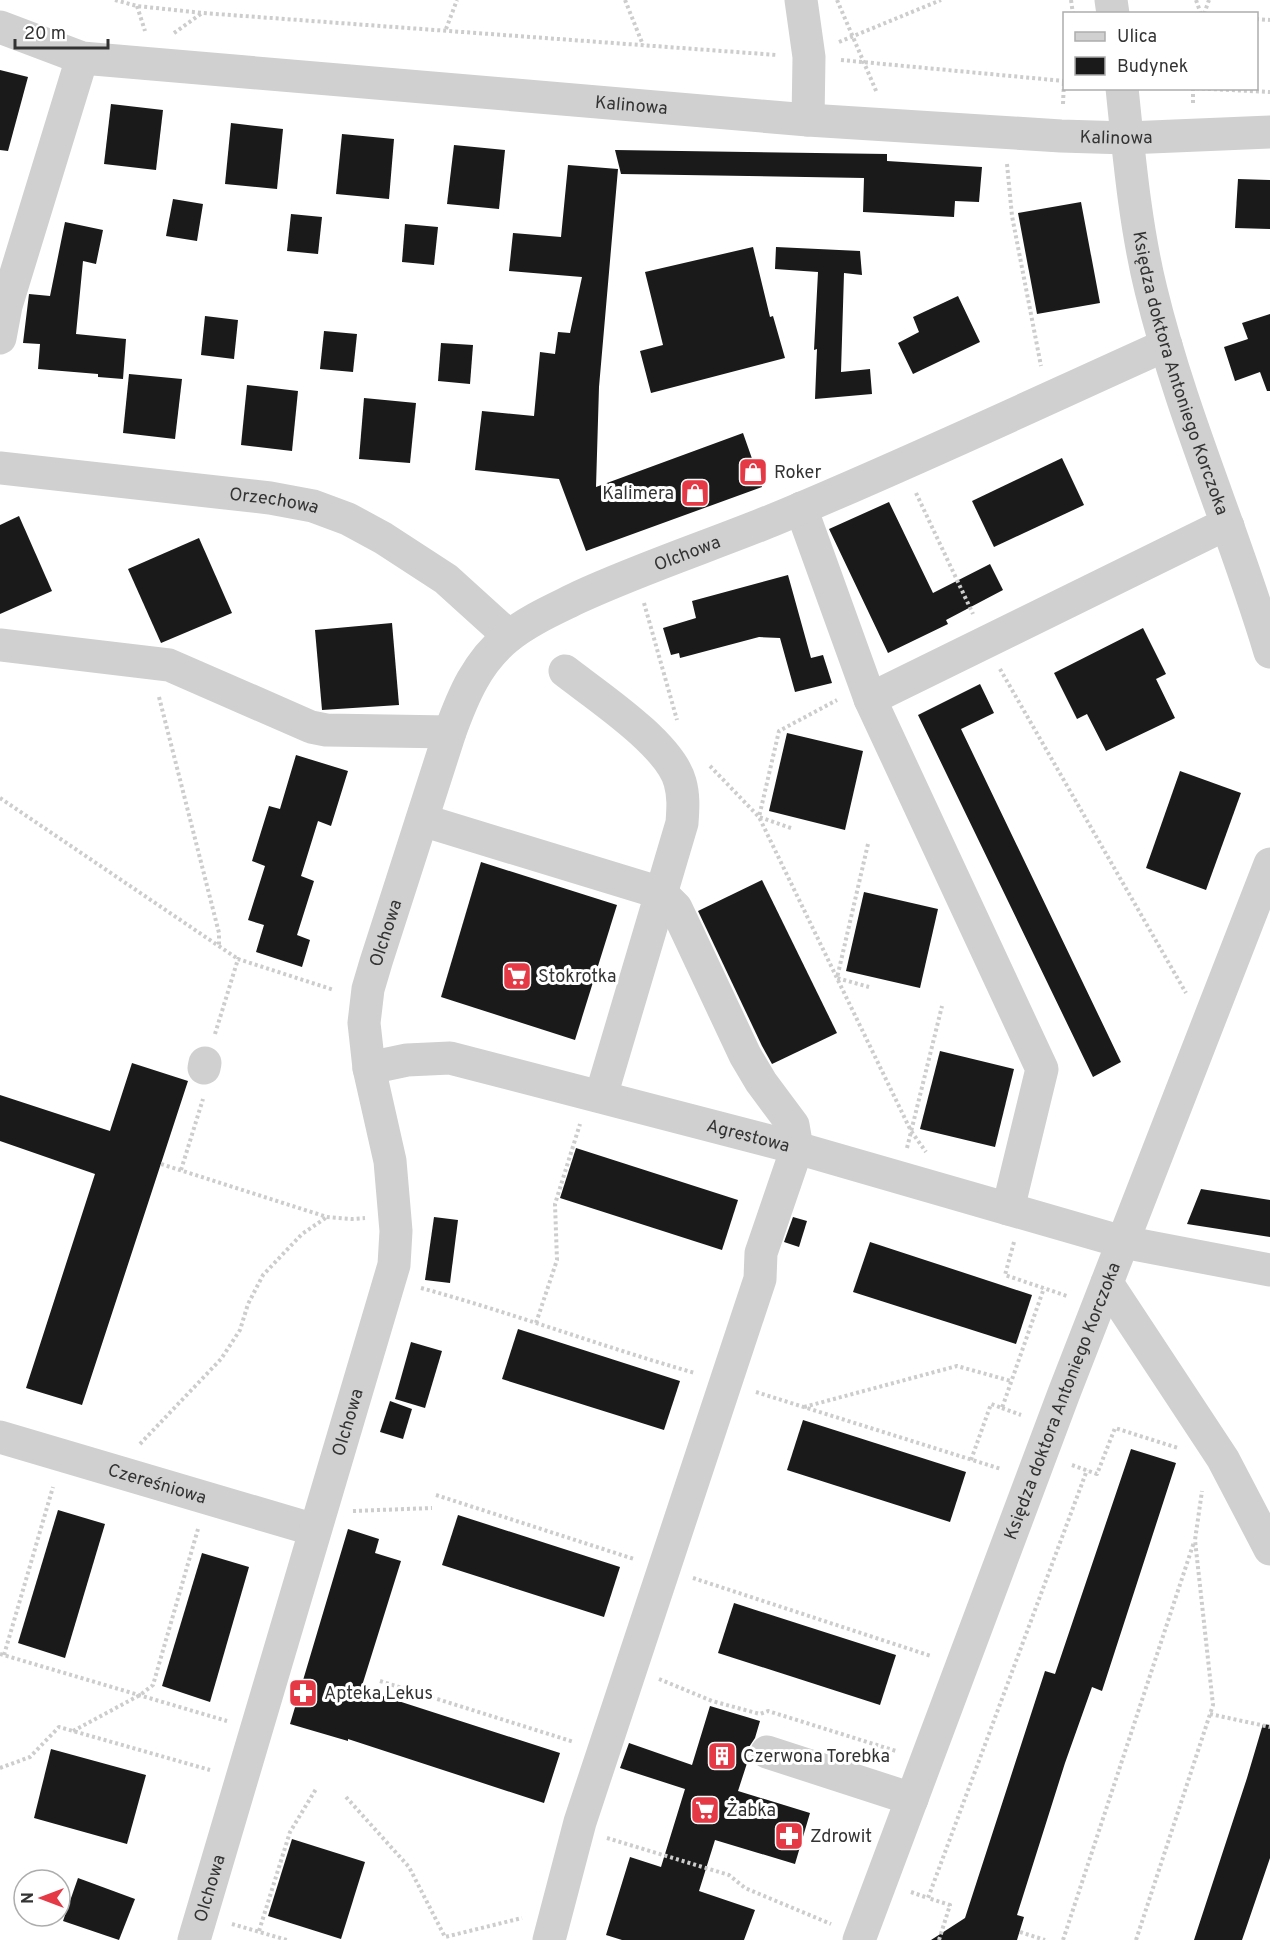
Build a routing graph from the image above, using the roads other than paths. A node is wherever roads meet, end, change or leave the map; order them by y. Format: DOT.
graph roads {
  1 [pos="801,0"];
  2 [pos="0,27"];
  3 [pos="82,58"];
  4 [pos="1122,90"];
  5 [pos="808,120"];
  6 [pos="1270,132"];
  7 [pos="1127,138"];
  8 [pos="0,338"];
  9 [pos="1166,345"];
  10 [pos="0,468"];
  11 [pos="801,508"];
  12 [pos="1228,526"];
  13 [pos="509,636"];
  14 [pos="0,645"];
  15 [pos="1270,652"];
  16 [pos="565,671"];
  17 [pos="856,698"];
  18 [pos="450,732"];
  19 [pos="422,820"];
  20 [pos="1270,864"];
  21 [pos="661,893"];
  22 [pos="369,1068"];
  23 [pos="591,1108"];
  24 [pos="797,1148"];
  25 [pos="1008,1209"];
  26 [pos="1123,1242"];
  27 [pos="1270,1270"];
  28 [pos="1107,1283"];
  29 [pos="0,1437"];
  30 [pos="315,1530"];
  31 [pos="1270,1549"];
  32 [pos="767,1752"];
  33 [pos="912,1799"];
  34 [pos="848,1933"];
  35 [pos="194,1940"];
  36 [pos="549,1940"];
  1 -- 5 [label="street"];
  2 -- 3 [label="street, Kalinowa"];
  3 -- 5 [label="street, Kalinowa"];
  3 -- 8 [label="street"];
  4 -- 7 [label="street, Księdza doktora Antoniego Korczoka"];
  5 -- 7 [label="street, Kalinowa"];
  6 -- 7 [label="street, Kalinowa"];
  7 -- 9 [label="street, Księdza doktora Antoniego Korczoka"];
  9 -- 11 [label="street, Olchowa"];
  9 -- 12 [label="street, Księdza doktora Antoniego Korczoka"];
  10 -- 13 [label="street, Orzechowa"];
  11 -- 13 [label="street, Olchowa"];
  11 -- 17 [label="street"];
  12 -- 15 [label="street, Księdza doktora Antoniego Korczoka"];
  12 -- 17 [label="street"];
  13 -- 18 [label="street, Olchowa"];
  14 -- 18 [label="street"];
  16 -- 21 [label="street"];
  17 -- 25 [label="street"];
  18 -- 19 [label="street, Olchowa"];
  19 -- 21 [label="street"];
  19 -- 22 [label="street, Olchowa"];
  20 -- 26 [label="street, Księdza doktora Antoniego Korczoka"];
  21 -- 23 [label="street"];
  21 -- 24 [label="street"];
  22 -- 23 [label="street, Agrestowa"];
  22 -- 30 [label="street, Olchowa"];
  23 -- 24 [label="street, Agrestowa"];
  24 -- 25 [label="street, Agrestowa"];
  24 -- 36 [label="street"];
  25 -- 26 [label="street, Agrestowa"];
  26 -- 27 [label="street, Agrestowa"];
  26 -- 28 [label="street, Księdza doktora Antoniego Korczoka"];
  28 -- 31 [label="street"];
  28 -- 33 [label="street, Księdza doktora Antoniego Korczoka"];
  29 -- 30 [label="street, Czereśniowa"];
  30 -- 35 [label="street, Olchowa"];
  32 -- 33 [label="street"];
  33 -- 34 [label="street, Księdza doktora Antoniego Korczoka"];
}
